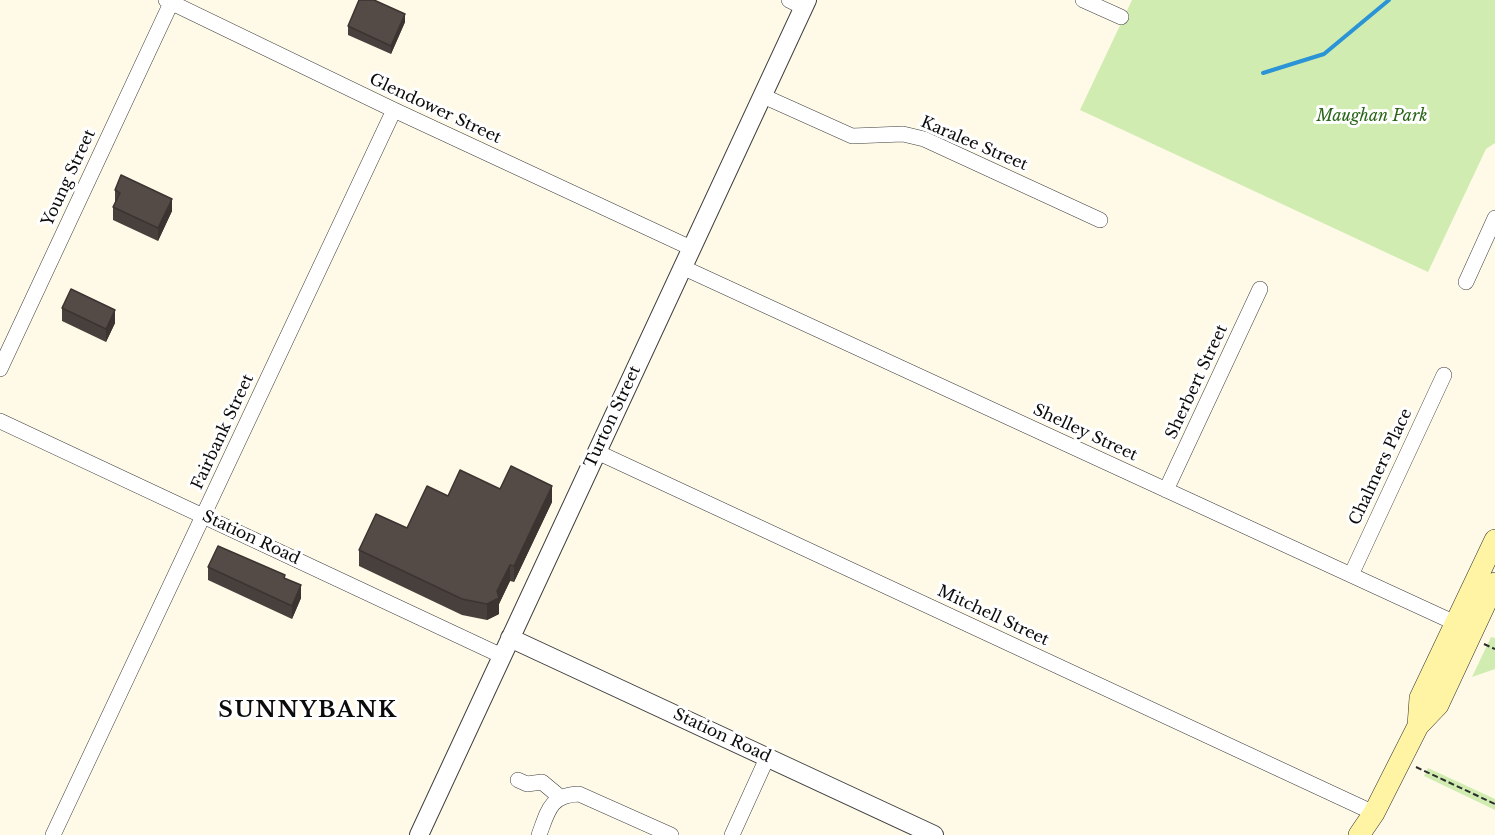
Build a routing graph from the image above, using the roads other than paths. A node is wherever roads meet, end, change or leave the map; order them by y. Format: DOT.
graph roads {
  1 [pos="1083,0"];
  2 [pos="168,1"];
  3 [pos="800,2"];
  4 [pos="1121,18"];
  5 [pos="763,96"];
  6 [pos="394,110"];
  7 [pos="1495,218"];
  8 [pos="1100,220"];
  9 [pos="692,248"];
  10 [pos="682,267"];
  11 [pos="1466,282"];
  12 [pos="1260,289"];
  13 [pos="0,369"];
  14 [pos="1444,375"];
  15 [pos="0,421"];
  16 [pos="597,452"];
  17 [pos="1166,490"];
  18 [pos="203,516"];
  19 [pos="1495,540"];
  20 [pos="1351,575"];
  21 [pos="1495,583"];
  22 [pos="1470,632"];
  23 [pos="510,638"];
  24 [pos="501,656"];
  25 [pos="767,758"];
  26 [pos="518,780"];
  27 [pos="560,797"];
  28 [pos="1374,813"];
  29 [pos="53,835"];
  30 [pos="419,835"];
  31 [pos="539,835"];
  32 [pos="671,835"];
  33 [pos="732,835"];
  34 [pos="933,835"];
  35 [pos="1359,835"];
  36 [pos="1370,835"];
  1 -- 4 [label="street"];
  2 -- 6 [label="street, Glendower Street"];
  2 -- 13 [label="street, Young Street"];
  3 -- 5 [label="street, Turton Street"];
  5 -- 8 [label="street, Karalee Street"];
  5 -- 9 [label="street, Turton Street"];
  6 -- 9 [label="street, Glendower Street"];
  6 -- 18 [label="street, Fairbank Street"];
  7 -- 11 [label="street"];
  9 -- 10 [label="street, Turton Street"];
  10 -- 16 [label="street, Turton Street"];
  10 -- 17 [label="street, Shelley Street"];
  12 -- 17 [label="street, Sherbert Street"];
  14 -- 20 [label="street, Chalmers Place"];
  15 -- 18 [label="street, Station Road"];
  16 -- 23 [label="street, Turton Street"];
  16 -- 28 [label="street, Mitchell Street"];
  17 -- 20 [label="street, Shelley Street"];
  18 -- 24 [label="street, Station Road"];
  18 -- 29 [label="street, Fairbank Street"];
  19 -- 22 [label="main road"];
  20 -- 22 [label="street, Shelley Street"];
  21 -- 22 [label="main road"];
  22 -- 28 [label="main road"];
  23 -- 24 [label="street, Turton Street"];
  23 -- 25 [label="street, Station Road"];
  24 -- 30 [label="street, Turton Street"];
  25 -- 33 [label="street"];
  25 -- 34 [label="street, Station Road"];
  26 -- 27 [label="street"];
  27 -- 31 [label="street"];
  27 -- 32 [label="street"];
  28 -- 35 [label="main road"];
  28 -- 36 [label="main road"];
}
